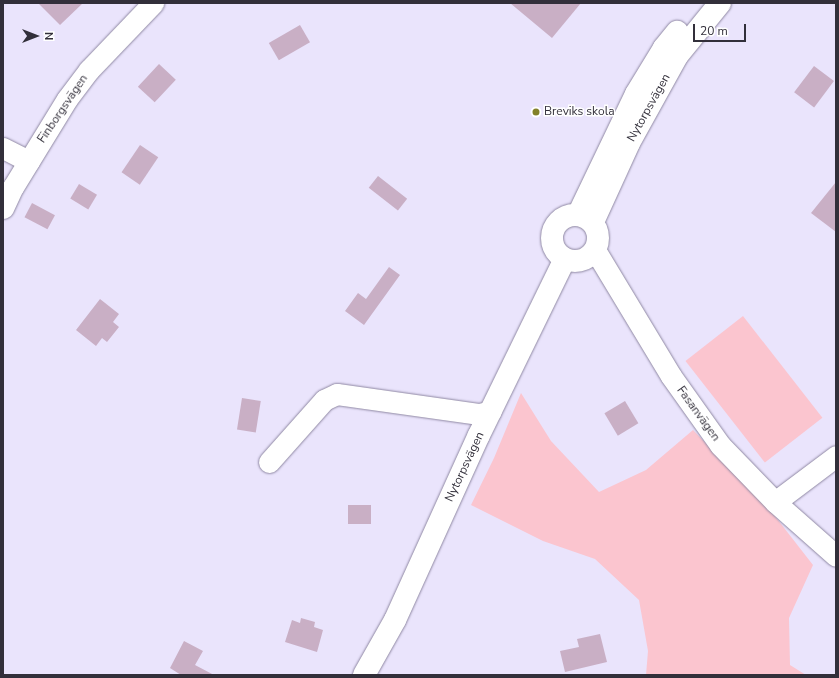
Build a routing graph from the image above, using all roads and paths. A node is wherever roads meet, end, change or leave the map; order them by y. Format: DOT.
graph roads {
  1 [pos="153,3"];
  2 [pos="701,3"];
  3 [pos="720,3"];
  4 [pos="3,148"];
  5 [pos="29,161"];
  6 [pos="3,208"];
  7 [pos="585,218"];
  8 [pos="595,250"];
  9 [pos="565,259"];
  10 [pos="491,411"];
  11 [pos="836,456"];
  12 [pos="269,462"];
  13 [pos="775,502"];
  14 [pos="836,556"];
  15 [pos="364,675"];
  1 -- 5 [label="street, Finborgsvägen"];
  2 -- 7 [label="street, Nytorpsvägen"];
  3 -- 7 [label="street, Nytorpsvägen"];
  4 -- 5 [label="street"];
  5 -- 6 [label="street, Finborgsvägen"];
  7 -- 8 [label="street"];
  7 -- 9 [label="street"];
  8 -- 9 [label="street"];
  8 -- 13 [label="street, Fasanvägen"];
  9 -- 10 [label="street, Nytorpsvägen"];
  10 -- 12 [label="street"];
  10 -- 15 [label="street, Nytorpsvägen"];
  11 -- 13 [label="street"];
  13 -- 14 [label="street, Fasanvägen"];
}
